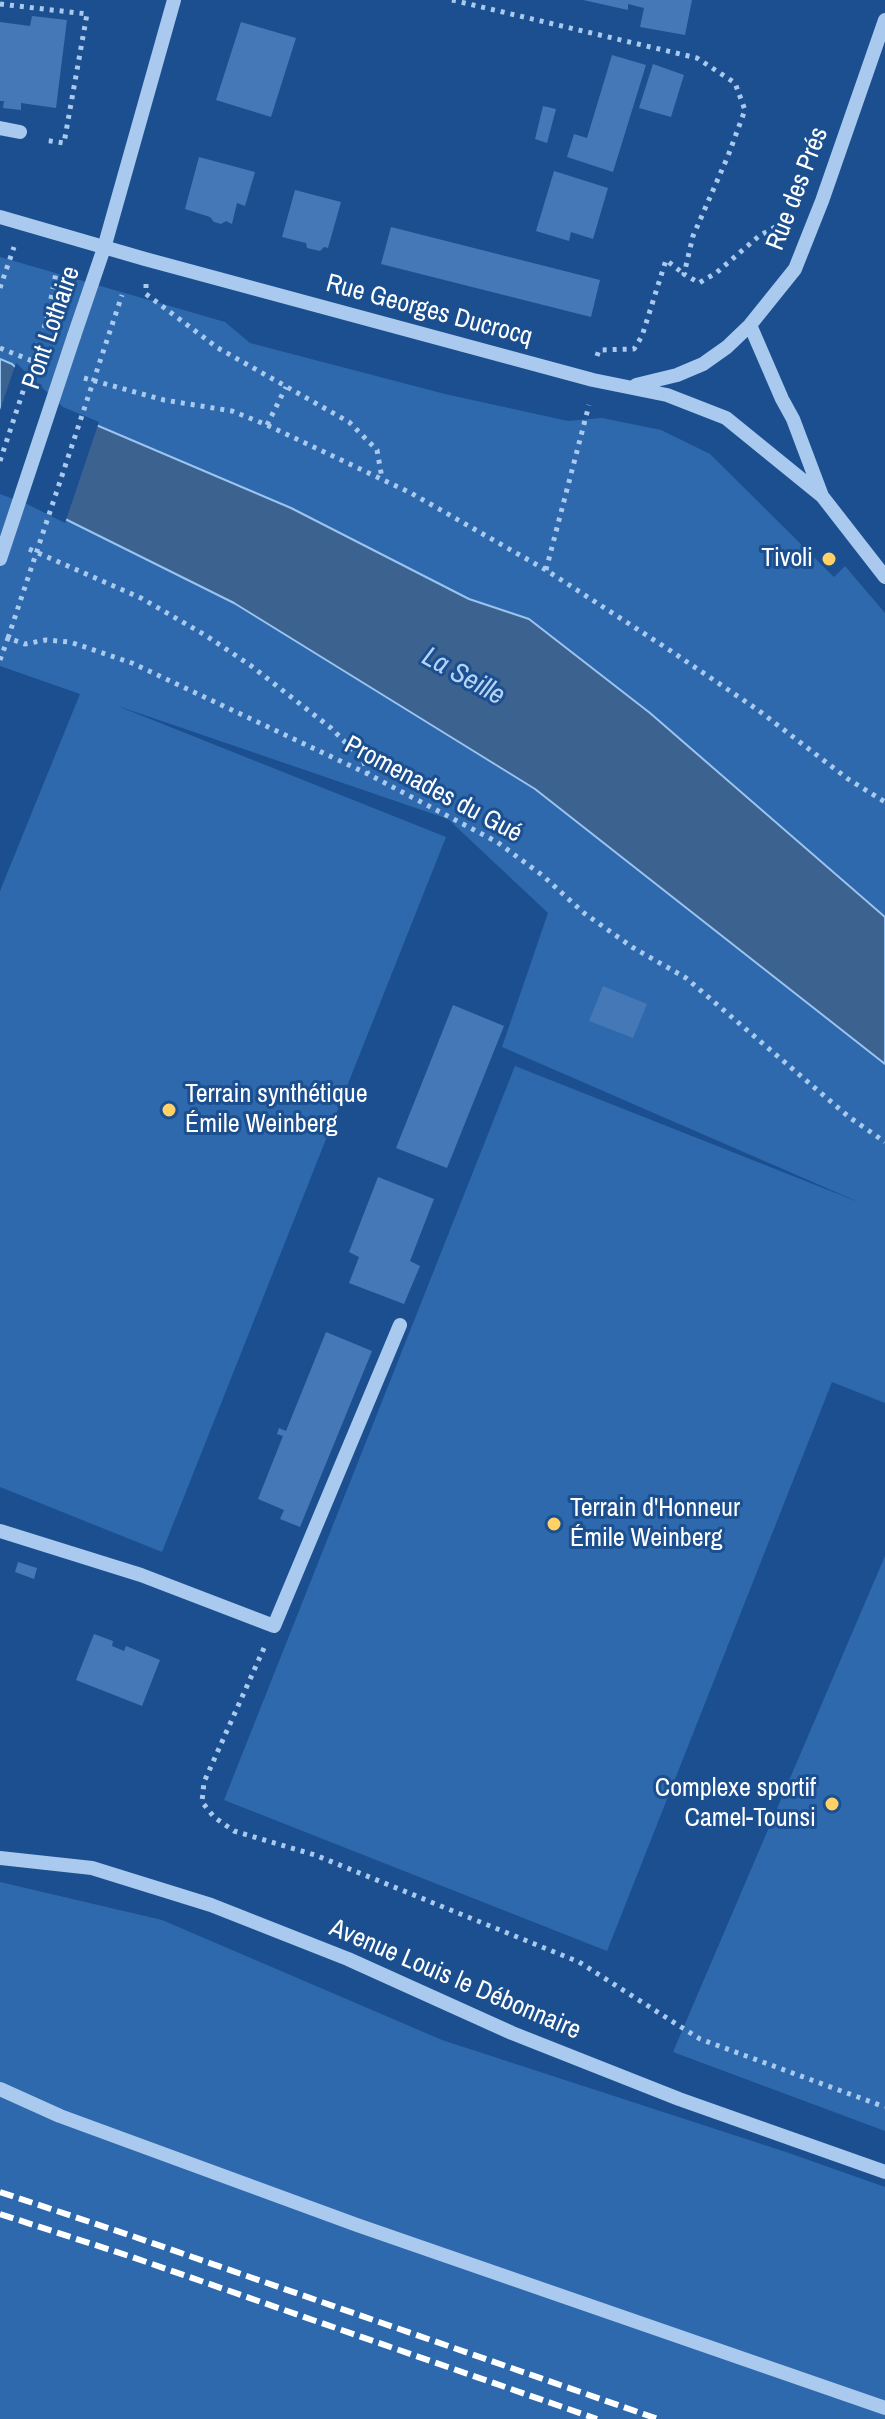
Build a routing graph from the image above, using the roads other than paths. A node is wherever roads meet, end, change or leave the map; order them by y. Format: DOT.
graph roads {
  1 [pos="174,0"];
  2 [pos="885,20"];
  3 [pos="0,128"];
  4 [pos="20,132"];
  5 [pos="0,217"];
  6 [pos="104,248"];
  7 [pos="750,325"];
  8 [pos="631,386"];
  9 [pos="822,496"];
  10 [pos="0,559"];
  11 [pos="885,577"];
  12 [pos="400,1325"];
  13 [pos="0,1531"];
  14 [pos="0,1858"];
  15 [pos="0,2089"];
  16 [pos="885,2172"];
  17 [pos="885,2408"];
  1 -- 6 [label="street, Pont Lothaire"];
  2 -- 7 [label="street, Rue des Prés"];
  3 -- 4 [label="street"];
  5 -- 6 [label="street, Rue Georges Ducrocq"];
  6 -- 8 [label="street, Rue Georges Ducrocq"];
  6 -- 10 [label="street, Pont Lothaire, bridge"];
  7 -- 8 [label="street, Rue des Prés"];
  7 -- 9 [label="street, Rue Georges Ducrocq"];
  8 -- 9 [label="street, Rue Georges Ducrocq"];
  9 -- 11 [label="street, Rue Georges Ducrocq"];
  12 -- 13 [label="street"];
  14 -- 16 [label="street, Avenue Louis le Débonnaire"];
  15 -- 17 [label="street"];
}
